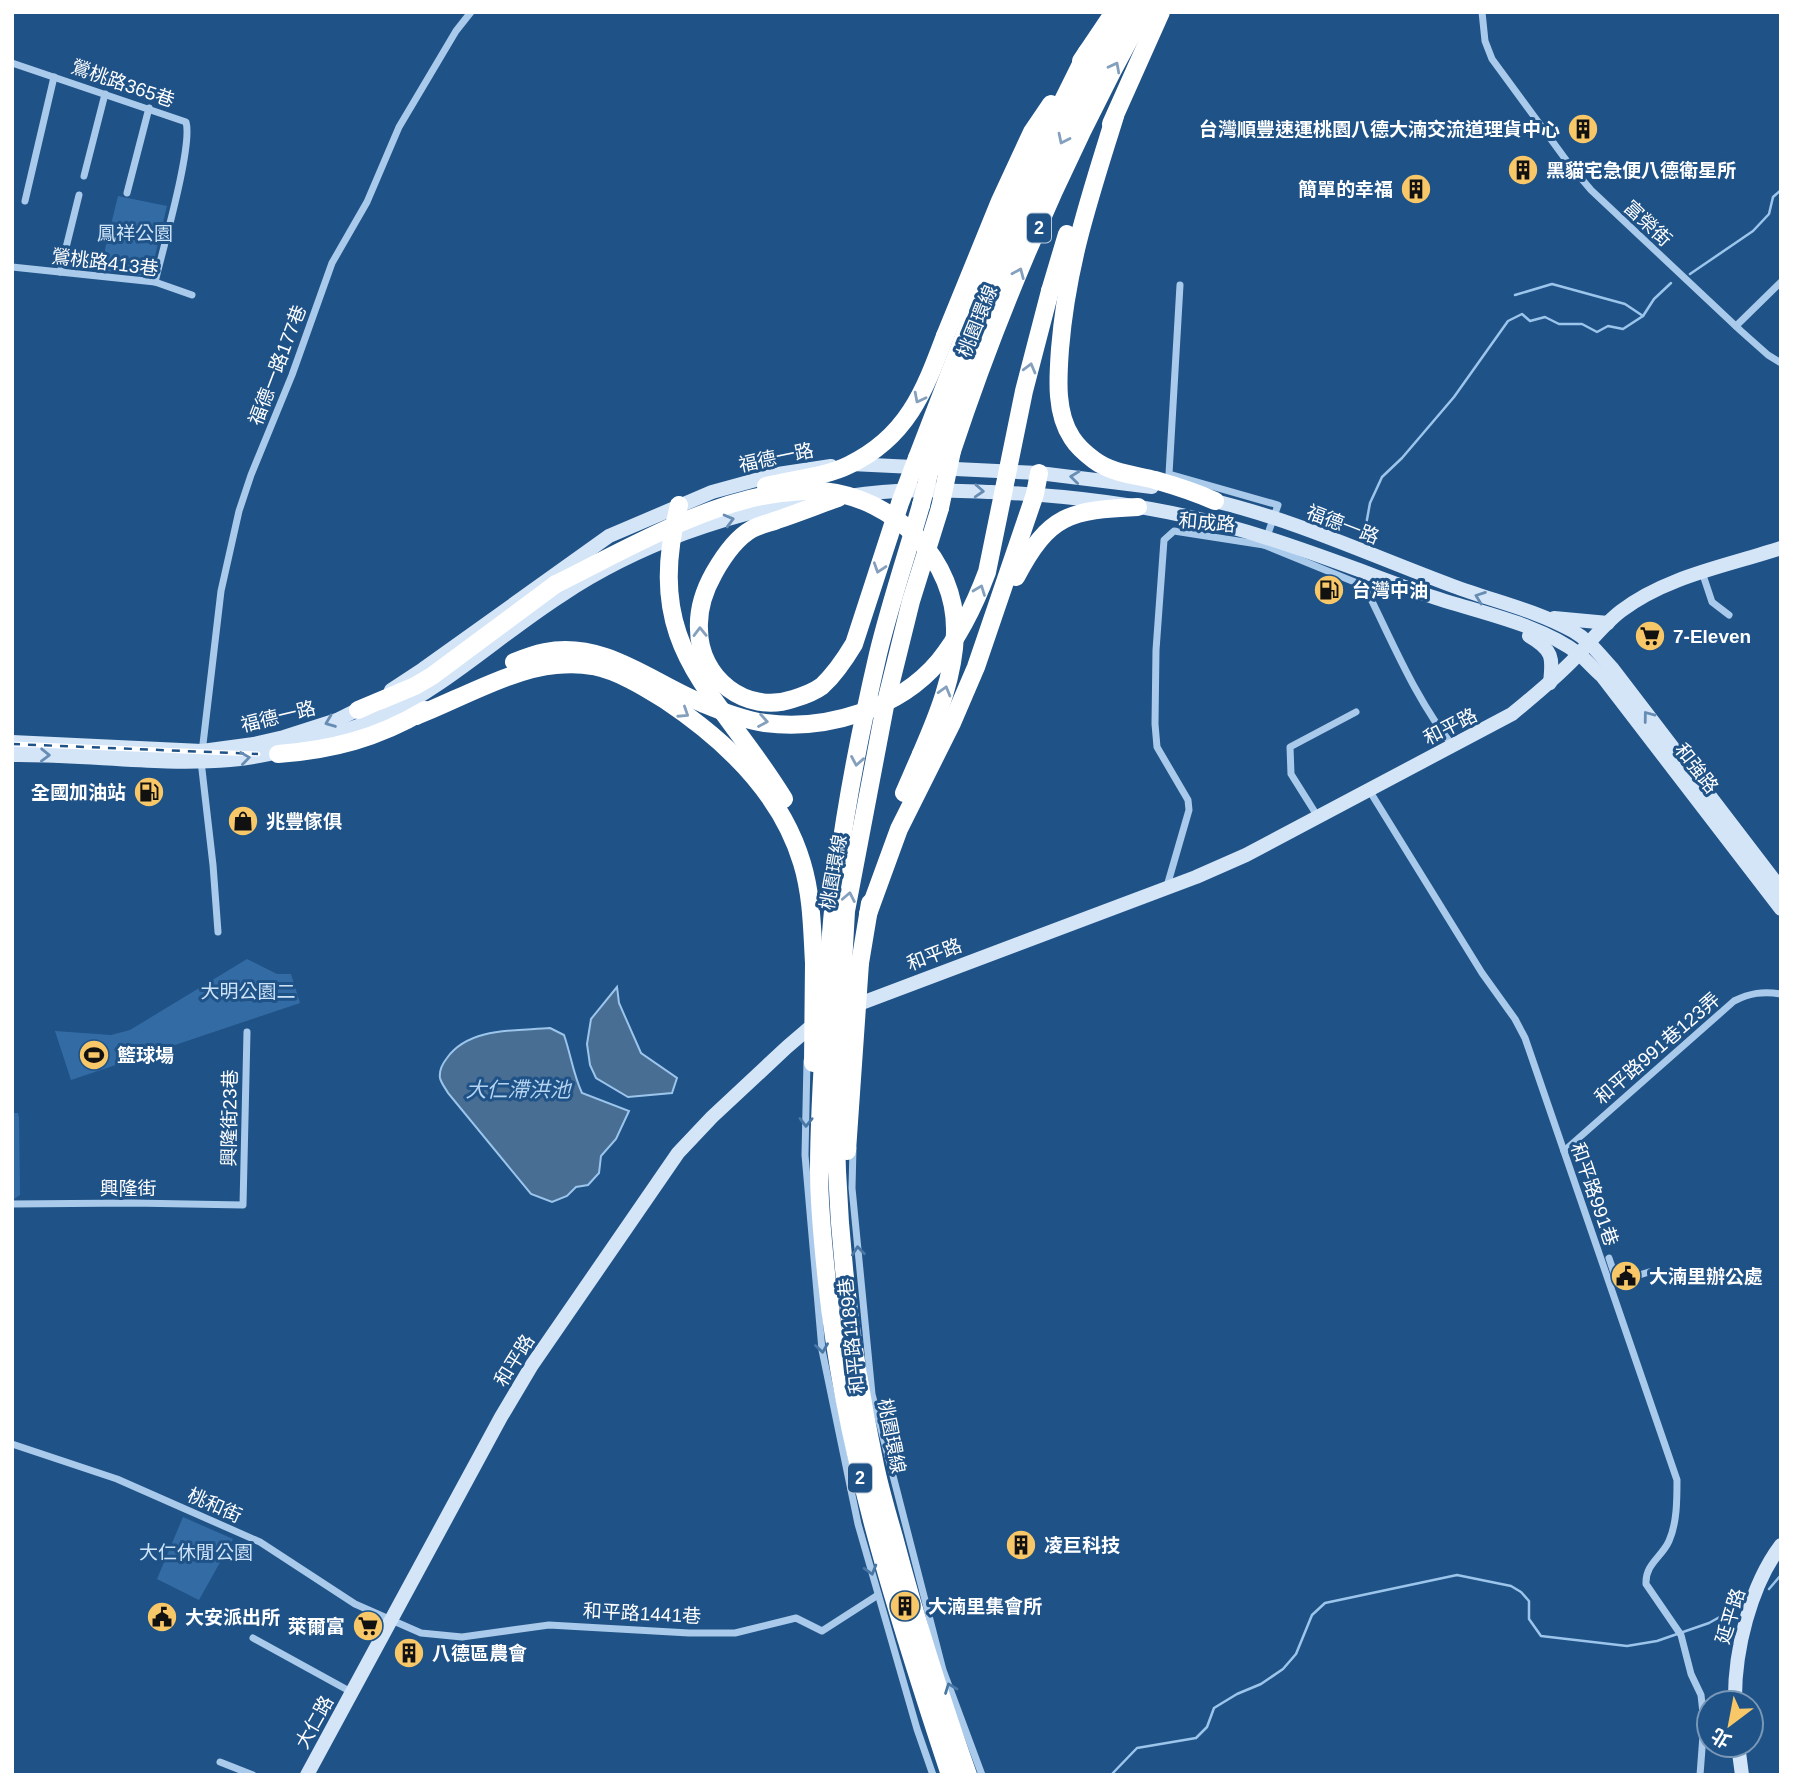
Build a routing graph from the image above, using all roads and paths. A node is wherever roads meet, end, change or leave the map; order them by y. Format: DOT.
graph roads {
  1 [pos="471,12"];
  2 [pos="1114,12"];
  3 [pos="1126,12"];
  4 [pos="1144,12"];
  5 [pos="1161,12"];
  6 [pos="1482,12"];
  7 [pos="1087,52"];
  8 [pos="12,63"];
  9 [pos="54,77"];
  10 [pos="105,94"];
  11 [pos="149,108"];
  12 [pos="1115,116"];
  13 [pos="84,176"];
  14 [pos="127,193"];
  15 [pos="79,195"];
  16 [pos="25,201"];
  17 [pos="12,267"];
  18 [pos="60,272"];
  19 [pos="155,282"];
  20 [pos="1781,282"];
  21 [pos="1180,285"];
  22 [pos="192,295"];
  23 [pos="1736,326"];
  24 [pos="1781,363"];
  25 [pos="943,451"];
  26 [pos="1039,473"];
  27 [pos="1035,494"];
  28 [pos="838,498"];
  29 [pos="1215,501"];
  30 [pos="679,505"];
  31 [pos="1138,507"];
  32 [pos="1274,518"];
  33 [pos="643,520"];
  34 [pos="670,540"];
  35 [pos="1265,541"];
  36 [pos="1781,548"];
  37 [pos="647,550"];
  38 [pos="1702,572"];
  39 [pos="556,584"];
  40 [pos="1467,609"];
  41 [pos="1729,615"];
  42 [pos="1545,617"];
  43 [pos="1608,623"];
  44 [pos="992,624"];
  45 [pos="1589,642"];
  46 [pos="1579,654"];
  47 [pos="1550,683"];
  48 [pos="358,710"];
  49 [pos="1356,712"];
  50 [pos="416,716"];
  51 [pos="12,741"];
  52 [pos="1453,746"];
  53 [pos="278,754"];
  54 [pos="12,755"];
  55 [pos="201,756"];
  56 [pos="1369,790"];
  57 [pos="1318,817"];
  58 [pos="1167,887"];
  59 [pos="1781,889"];
  60 [pos="1781,909"];
  61 [pos="868,914"];
  62 [pos="218,932"];
  63 [pos="837,964"];
  64 [pos="1781,994"];
  65 [pos="855,1004"];
  66 [pos="808,1029"];
  67 [pos="247,1032"];
  68 [pos="1564,1151"];
  69 [pos="12,1205"];
  70 [pos="243,1205"];
  71 [pos="1609,1258"];
  72 [pos="1649,1272"];
  73 [pos="12,1444"];
  74 [pos="1781,1545"];
  75 [pos="878,1595"];
  76 [pos="392,1621"];
  77 [pos="253,1638"];
  78 [pos="1735,1689"];
  79 [pos="354,1690"];
  80 [pos="958,1708"];
  81 [pos="916,1729"];
  82 [pos="220,1762"];
  83 [pos="253,1775"];
  84 [pos="307,1775"];
  85 [pos="933,1775"];
  86 [pos="950,1775"];
  87 [pos="968,1775"];
  88 [pos="982,1775"];
  89 [pos="1700,1775"];
  1 -- 55 [label="street, 福德一路177巷"];
  2 -- 7 [label="highway"];
  3 -- 25 [label="highway, 桃園環線 / 2, one-way"];
  25 -- 4 [label="highway, 桃園環線 / 2, one-way"];
  5 -- 12 [label="highway"];
  6 -- 23 [label="street, 富榮街"];
  7 -- 28 [label="highway, one-way, bridge"];
  7 -- 39 [label="highway, one-way, bridge"];
  8 -- 9 [label="street, 鶯桃路365巷"];
  9 -- 10 [label="street, 鶯桃路365巷"];
  9 -- 16 [label="street"];
  10 -- 11 [label="street, 鶯桃路365巷"];
  10 -- 13 [label="street"];
  11 -- 14 [label="street"];
  11 -- 19 [label="street, 鶯桃路365巷"];
  12 -- 29 [label="highway"];
  50 -- 12 [label="highway, one-way, bridge"];
  15 -- 18 [label="street"];
  17 -- 18 [label="street, 鶯桃路413巷"];
  18 -- 19 [label="street, 鶯桃路413巷"];
  19 -- 22 [label="street, 鶯桃路413巷"];
  20 -- 23 [label="street"];
  21 -- 32 [label="street, 和成路"];
  23 -- 24 [label="street, 富榮街"];
  63 -- 25 [label="highway, 桃園環線 / 2, one-way, bridge"];
  25 -- 63 [label="highway, 桃園環線 / 2, one-way, bridge"];
  26 -- 27 [label="highway"];
  29 -- 26 [label="main road, 福德一路, one-way"];
  26 -- 30 [label="main road, 福德一路"];
  28 -- 27 [label="main road, 福德一路, one-way"];
  27 -- 31 [label="main road, 福德一路"];
  27 -- 44 [label="highway"];
  34 -- 28 [label="main road, 福德一路, one-way"];
  29 -- 32 [label="main road, 福德一路"];
  30 -- 33 [label="main road, 福德一路"];
  30 -- 34 [label="highway"];
  31 -- 35 [label="main road, 福德一路"];
  31 -- 44 [label="highway"];
  32 -- 35 [label="street"];
  42 -- 32 [label="main road, 福德一路, one-way"];
  33 -- 37 [label="main road"];
  33 -- 48 [label="main road, 福德一路"];
  34 -- 37 [label="main road, 福德一路"];
  34 -- 63 [label="highway"];
  35 -- 40 [label="main road, 福德一路"];
  35 -- 52 [label="street"];
  35 -- 58 [label="street, 和成路"];
  36 -- 38 [label="main road, 和平路"];
  37 -- 53 [label="main road, 福德一路"];
  38 -- 41 [label="street"];
  38 -- 43 [label="main road, 和平路"];
  39 -- 48 [label="highway"];
  61 -- 39 [label="highway, one-way, bridge"];
  40 -- 46 [label="main road, 福德一路"];
  40 -- 47 [label="main road"];
  42 -- 43 [label="main road"];
  42 -- 45 [label="main road, 福德一路"];
  43 -- 45 [label="main road, 和平路"];
  44 -- 61 [label="highway"];
  45 -- 46 [label="main road, 和平路"];
  59 -- 45 [label="main road, 和強路, one-way"];
  46 -- 47 [label="main road, 和平路"];
  46 -- 60 [label="main road, 和強路"];
  47 -- 52 [label="main road, 和平路"];
  48 -- 55 [label="main road, 福德一路, one-way"];
  49 -- 57 [label="street"];
  50 -- 53 [label="highway"];
  50 -- 63 [label="highway, one-way"];
  51 -- 55 [label="main road, 福德一路"];
  52 -- 56 [label="main road, 和平路"];
  55 -- 53 [label="main road, 福德一路, one-way"];
  54 -- 55 [label="main road, 福德一路, one-way"];
  55 -- 62 [label="street, 福德一路177巷"];
  56 -- 57 [label="main road, 和平路"];
  56 -- 68 [label="street, 和平路991巷"];
  57 -- 58 [label="main road, 和平路"];
  58 -- 65 [label="main road, 和平路"];
  61 -- 63 [label="highway"];
  63 -- 86 [label="highway, 桃園環線 / 2, bridge"];
  63 -- 87 [label="highway, 桃園環線 / 2, bridge"];
  64 -- 68 [label="street, 和平路991巷123弄"];
  65 -- 66 [label="main road, 和平路"];
  80 -- 65 [label="street, 和平路1189巷, one-way"];
  66 -- 75 [label="street, 和平路1189巷, one-way"];
  66 -- 76 [label="main road, 和平路"];
  67 -- 70 [label="street, 興隆街23巷"];
  68 -- 89 [label="street, 和平路991巷"];
  69 -- 70 [label="street, 興隆街"];
  71 -- 72 [label="street"];
  73 -- 76 [label="street, 桃和街"];
  74 -- 78 [label="main road, 延平路"];
  75 -- 76 [label="street, 和平路1441巷"];
  75 -- 81 [label="street, 和平路1189巷"];
  76 -- 79 [label="main road, 和平路"];
  77 -- 79 [label="street"];
  79 -- 84 [label="main road, 大仁路"];
  80 -- 81 [label="street"];
  80 -- 88 [label="street, 和平路1189巷"];
  81 -- 85 [label="street, 和平路1189巷"];
  82 -- 83 [label="street"];
}
